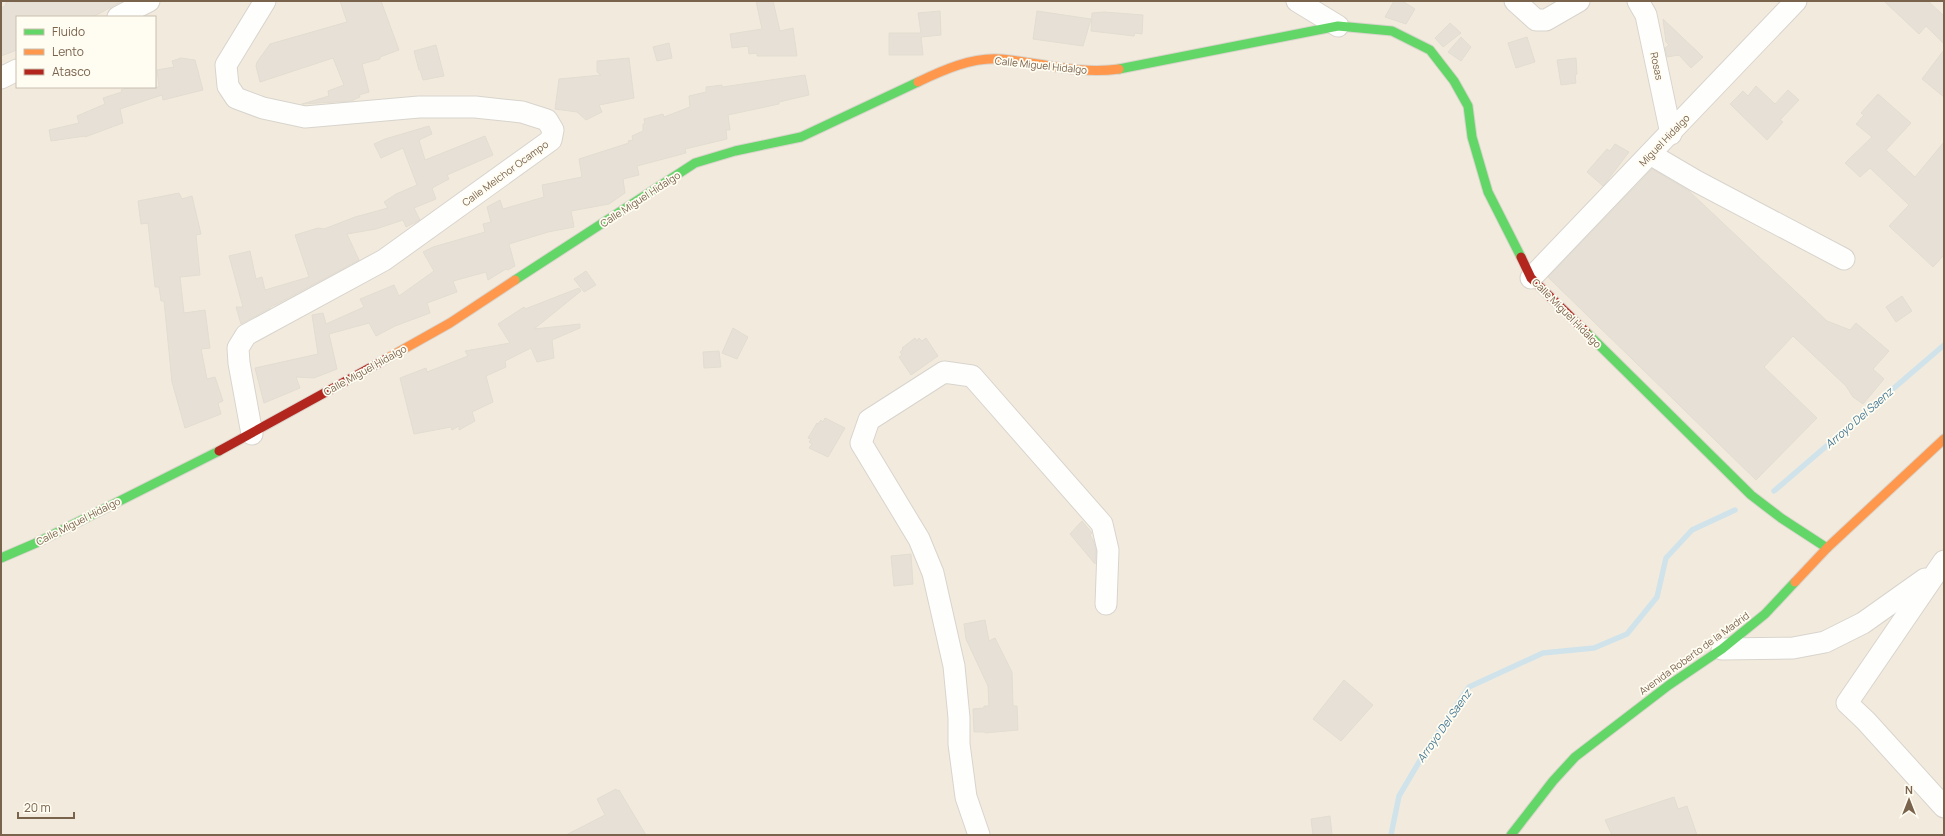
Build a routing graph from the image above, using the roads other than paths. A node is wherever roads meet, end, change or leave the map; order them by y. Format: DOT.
graph roads {
  1 [pos="149,1"];
  2 [pos="265,1"];
  3 [pos="1297,1"];
  4 [pos="1515,1"];
  5 [pos="1580,1"];
  6 [pos="1638,1"];
  7 [pos="1796,1"];
  8 [pos="120,16"];
  9 [pos="1338,26"];
  10 [pos="16,70"];
  11 [pos="1,78"];
  12 [pos="1671,134"];
  13 [pos="1650,154"];
  14 [pos="1844,259"];
  15 [pos="1531,278"];
  16 [pos="252,434"];
  17 [pos="1944,439"];
  18 [pos="1827,548"];
  19 [pos="1,558"];
  20 [pos="1940,566"];
  21 [pos="1106,604"];
  22 [pos="1722,649"];
  23 [pos="1944,807"];
  24 [pos="979,835"];
  25 [pos="1511,835"];
  1 -- 8 [label="street"];
  2 -- 16 [label="street, Calle Melchor Ocampo"];
  3 -- 9 [label="street, Calle Miguel Hidalgo"];
  4 -- 5 [label="street"];
  6 -- 12 [label="street, Rosas"];
  7 -- 12 [label="street, Miguel Hidalgo"];
  9 -- 15 [label="street, Calle Miguel Hidalgo"];
  9 -- 16 [label="street, Calle Miguel Hidalgo"];
  10 -- 11 [label="street"];
  12 -- 13 [label="street, Miguel Hidalgo"];
  13 -- 14 [label="street"];
  13 -- 15 [label="street, Miguel Hidalgo"];
  15 -- 18 [label="street, Calle Miguel Hidalgo"];
  16 -- 19 [label="street, Calle Miguel Hidalgo"];
  17 -- 18 [label="street, Avenida Roberto de la Madrid"];
  18 -- 22 [label="street, Avenida Roberto de la Madrid"];
  20 -- 22 [label="street"];
  20 -- 23 [label="street"];
  21 -- 24 [label="street"];
  22 -- 25 [label="street, Avenida Roberto de la Madrid"];
}
